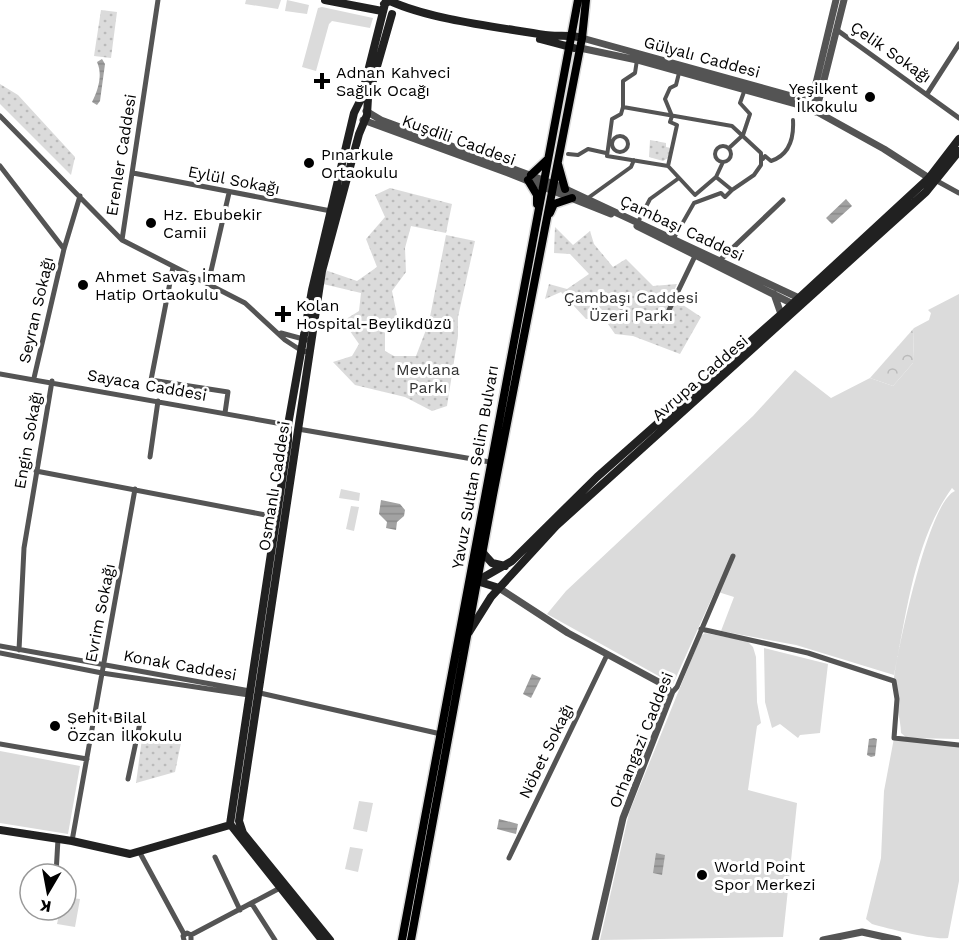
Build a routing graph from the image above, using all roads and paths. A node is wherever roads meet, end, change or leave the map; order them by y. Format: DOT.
graph roads {
  1 [pos="158,0"];
  2 [pos="325,0"];
  3 [pos="346,0"];
  4 [pos="578,0"];
  5 [pos="586,0"];
  6 [pos="836,0"];
  7 [pos="844,0"];
  8 [pos="395,2"];
  9 [pos="384,6"];
  10 [pos="393,14"];
  11 [pos="837,30"];
  12 [pos="570,36"];
  13 [pos="582,38"];
  14 [pos="959,44"];
  15 [pos="569,46"];
  16 [pos="580,48"];
  17 [pos="637,60"];
  18 [pos="680,72"];
  19 [pos="745,89"];
  20 [pos="927,94"];
  21 [pos="623,107"];
  22 [pos="813,110"];
  23 [pos="359,112"];
  24 [pos="0,116"];
  25 [pos="672,116"];
  26 [pos="959,118"];
  27 [pos="363,120"];
  28 [pos="793,120"];
  29 [pos="743,135"];
  30 [pos="959,139"];
  31 [pos="729,148"];
  32 [pos="618,151"];
  33 [pos="959,151"];
  34 [pos="606,153"];
  35 [pos="568,154"];
  36 [pos="618,157"];
  37 [pos="553,159"];
  38 [pos="762,159"];
  39 [pos="634,160"];
  40 [pos="723,162"];
  41 [pos="492,164"];
  42 [pos="0,166"];
  43 [pos="668,166"];
  44 [pos="133,173"];
  45 [pos="716,177"];
  46 [pos="529,178"];
  47 [pos="680,178"];
  48 [pos="933,179"];
  49 [pos="548,185"];
  50 [pos="565,189"];
  51 [pos="732,190"];
  52 [pos="228,193"];
  53 [pos="959,193"];
  54 [pos="80,196"];
  55 [pos="572,198"];
  56 [pos="587,198"];
  57 [pos="783,200"];
  58 [pos="331,211"];
  59 [pos="542,220"];
  60 [pos="638,222"];
  61 [pos="674,238"];
  62 [pos="122,240"];
  63 [pos="64,249"];
  64 [pos="696,254"];
  65 [pos="720,260"];
  66 [pos="173,267"];
  67 [pos="208,284"];
  68 [pos="774,294"];
  69 [pos="798,303"];
  70 [pos="669,310"];
  71 [pos="781,314"];
  72 [pos="280,332"];
  73 [pos="307,340"];
  74 [pos="305,352"];
  75 [pos="0,374"];
  76 [pos="34,378"];
  77 [pos="52,381"];
  78 [pos="158,400"];
  79 [pos="225,413"];
  80 [pos="288,426"];
  81 [pos="298,428"];
  82 [pos="150,457"];
  83 [pos="496,460"];
  84 [pos="36,471"];
  85 [pos="135,489"];
  86 [pos="276,517"];
  87 [pos="483,553"];
  88 [pos="733,556"];
  89 [pos="505,566"];
  90 [pos="474,580"];
  91 [pos="499,588"];
  92 [pos="702,629"];
  93 [pos="468,634"];
  94 [pos="0,646"];
  95 [pos="19,650"];
  96 [pos="0,652"];
  97 [pos="607,655"];
  98 [pos="104,665"];
  99 [pos="102,673"];
  100 [pos="249,693"];
  101 [pos="260,693"];
  102 [pos="671,694"];
  103 [pos="94,717"];
  104 [pos="441,734"];
  105 [pos="0,744"];
  106 [pos="959,745"];
  107 [pos="87,759"];
  108 [pos="128,778"];
  109 [pos="234,826"];
  110 [pos="0,830"];
  111 [pos="58,839"];
  112 [pos="72,841"];
  113 [pos="140,853"];
  114 [pos="215,857"];
  115 [pos="509,858"];
  116 [pos="57,862"];
  117 [pos="280,888"];
  118 [pos="252,904"];
  119 [pos="240,910"];
  120 [pos="186,938"];
  121 [pos="275,940"];
  122 [pos="322,940"];
  123 [pos="330,940"];
  124 [pos="402,940"];
  125 [pos="411,940"];
  126 [pos="595,940"];
  127 [pos="823,940"];
  128 [pos="840,940"];
  129 [pos="885,940"];
  130 [pos="898,940"];
  1 -- 44 [label="street, Erenler Caddesi"];
  2 -- 9 [label="main road"];
  3 -- 9 [label="main road"];
  4 -- 12 [label="main road, Yavuz Sultan Selim Bulvarı"];
  5 -- 13 [label="main road, Yavuz Sultan Selim Bulvarı"];
  6 -- 22 [label="street"];
  7 -- 11 [label="street"];
  8 -- 9 [label="main road"];
  8 -- 10 [label="main road, Osmanlı Caddesi"];
  8 -- 12 [label="main road"];
  9 -- 10 [label="main road"];
  9 -- 23 [label="main road, Osmanlı Caddesi"];
  10 -- 15 [label="main road"];
  10 -- 23 [label="main road, Osmanlı Caddesi"];
  11 -- 20 [label="street, Çelik Sokağı"];
  11 -- 22 [label="street"];
  12 -- 13 [label="main road"];
  12 -- 15 [label="main road, Yavuz Sultan Selim Bulvarı"];
  13 -- 16 [label="main road, Yavuz Sultan Selim Bulvarı"];
  13 -- 22 [label="street, Gülyalı Caddesi"];
  14 -- 20 [label="street"];
  15 -- 16 [label="main road"];
  15 -- 37 [label="main road, Yavuz Sultan Selim Bulvarı"];
  16 -- 17 [label="street, Gülyalı Caddesi"];
  16 -- 37 [label="main road, Yavuz Sultan Selim Bulvarı"];
  17 -- 18 [label="street, Gülyalı Caddesi"];
  17 -- 21 [label="street"];
  18 -- 19 [label="street, Gülyalı Caddesi"];
  18 -- 25 [label="street"];
  19 -- 22 [label="street, Gülyalı Caddesi"];
  19 -- 29 [label="street"];
  20 -- 26 [label="street, Çelik Sokağı"];
  21 -- 25 [label="street"];
  21 -- 34 [label="street"];
  22 -- 48 [label="street, Gülyalı Caddesi"];
  23 -- 27 [label="main road"];
  23 -- 41 [label="street, Kuşdili Caddesi"];
  23 -- 58 [label="main road, Osmanlı Caddesi"];
  24 -- 54 [label="street"];
  25 -- 29 [label="street"];
  25 -- 43 [label="street"];
  27 -- 41 [label="street, Kuşdili Caddesi"];
  27 -- 73 [label="main road, Osmanlı Caddesi"];
  28 -- 38 [label="street"];
  29 -- 31 [label="street"];
  29 -- 38 [label="street"];
  30 -- 48 [label="main road, Avrupa Caddesi"];
  31 -- 40 [label="street"];
  31 -- 40 [label="street"];
  32 -- 32 [label="street"];
  32 -- 36 [label="street"];
  33 -- 48 [label="main road, Avrupa Caddesi"];
  34 -- 35 [label="street"];
  34 -- 36 [label="street"];
  36 -- 39 [label="street"];
  37 -- 46 [label="main road"];
  37 -- 49 [label="main road, Yavuz Sultan Selim Bulvarı"];
  37 -- 50 [label="main road"];
  38 -- 51 [label="street"];
  39 -- 43 [label="street"];
  39 -- 56 [label="street"];
  40 -- 45 [label="street"];
  41 -- 46 [label="street, Kuşdili Caddesi"];
  42 -- 63 [label="street"];
  43 -- 47 [label="street"];
  44 -- 52 [label="street, Eylül Sokağı"];
  44 -- 62 [label="street, Erenler Caddesi"];
  45 -- 47 [label="street"];
  45 -- 51 [label="street"];
  46 -- 49 [label="street, Kuşdili Caddesi"];
  46 -- 59 [label="main road"];
  47 -- 60 [label="street"];
  48 -- 53 [label="street"];
  48 -- 69 [label="main road, Avrupa Caddesi"];
  49 -- 50 [label="street, Çambaşı Caddesi"];
  49 -- 55 [label="street, Çambaşı Caddesi"];
  49 -- 59 [label="main road, Yavuz Sultan Selim Bulvarı"];
  50 -- 56 [label="street, Çambaşı Caddesi"];
  51 -- 61 [label="street"];
  52 -- 58 [label="street, Eylül Sokağı"];
  52 -- 67 [label="street"];
  54 -- 62 [label="street"];
  54 -- 63 [label="street, Seyran Sokağı"];
  55 -- 59 [label="main road"];
  55 -- 64 [label="street, Çambaşı Caddesi"];
  56 -- 60 [label="street, Çambaşı Caddesi"];
  57 -- 65 [label="street"];
  58 -- 73 [label="main road, Osmanlı Caddesi"];
  59 -- 83 [label="main road, Yavuz Sultan Selim Bulvarı"];
  60 -- 61 [label="street, Çambaşı Caddesi"];
  61 -- 65 [label="street, Çambaşı Caddesi"];
  62 -- 66 [label="street, Erenler Caddesi"];
  63 -- 76 [label="street, Seyran Sokağı"];
  64 -- 68 [label="street, Çambaşı Caddesi"];
  64 -- 70 [label="street"];
  65 -- 69 [label="street, Çambaşı Caddesi"];
  66 -- 67 [label="street, Erenler Caddesi"];
  66 -- 79 [label="street"];
  67 -- 72 [label="street, Erenler Caddesi"];
  68 -- 69 [label="street, Çambaşı Caddesi"];
  68 -- 71 [label="street"];
  69 -- 71 [label="main road, Avrupa Caddesi"];
  69 -- 91 [label="main road, Avrupa Caddesi"];
  71 -- 89 [label="main road, Avrupa Caddesi"];
  72 -- 73 [label="street"];
  72 -- 74 [label="street, Erenler Caddesi"];
  73 -- 74 [label="main road, Osmanlı Caddesi"];
  74 -- 80 [label="main road, Osmanlı Caddesi"];
  74 -- 81 [label="main road, Osmanlı Caddesi"];
  75 -- 76 [label="street, Sayaca Caddesi"];
  76 -- 77 [label="street, Sayaca Caddesi"];
  77 -- 78 [label="street, Sayaca Caddesi"];
  77 -- 84 [label="street, Engin Sokağı"];
  78 -- 79 [label="street, Sayaca Caddesi"];
  78 -- 82 [label="street"];
  79 -- 80 [label="street, Sayaca Caddesi"];
  80 -- 81 [label="main road"];
  80 -- 86 [label="main road, Osmanlı Caddesi"];
  81 -- 83 [label="street"];
  81 -- 101 [label="main road, Osmanlı Caddesi"];
  83 -- 87 [label="main road, Yavuz Sultan Selim Bulvarı"];
  83 -- 90 [label="main road, Yavuz Sultan Selim Bulvarı"];
  84 -- 85 [label="street"];
  84 -- 95 [label="street, Engin Sokağı"];
  85 -- 86 [label="street, Osmanlı Caddesi"];
  85 -- 98 [label="street, Evrim Sokağı"];
  86 -- 100 [label="main road, Osmanlı Caddesi"];
  87 -- 89 [label="main road"];
  87 -- 90 [label="main road, Yavuz Sultan Selim Bulvarı"];
  88 -- 92 [label="street, Orhangazi Caddesi"];
  89 -- 90 [label="main road, Avrupa Caddesi"];
  90 -- 91 [label="main road"];
  90 -- 93 [label="main road, Yavuz Sultan Selim Bulvarı"];
  90 -- 104 [label="main road, Yavuz Sultan Selim Bulvarı"];
  91 -- 93 [label="main road, Avrupa Caddesi"];
  91 -- 97 [label="street"];
  92 -- 102 [label="street, Orhangazi Caddesi"];
  92 -- 106 [label="street"];
  93 -- 125 [label="main road, Yavuz Sultan Selim Bulvarı"];
  94 -- 95 [label="street, Konak Caddesi"];
  95 -- 98 [label="street, Konak Caddesi"];
  96 -- 99 [label="street, Konak Caddesi"];
  97 -- 102 [label="street"];
  97 -- 115 [label="street, Nöbet Sokağı"];
  98 -- 99 [label="street, Evrim Sokağı"];
  98 -- 100 [label="street, Konak Caddesi"];
  99 -- 100 [label="street, Konak Caddesi"];
  99 -- 103 [label="street, Evrim Sokağı"];
  100 -- 101 [label="main road"];
  100 -- 109 [label="main road, Osmanlı Caddesi"];
  101 -- 104 [label="street"];
  101 -- 109 [label="main road, Osmanlı Caddesi"];
  102 -- 126 [label="street, Orhangazi Caddesi"];
  103 -- 107 [label="street, Evrim Sokağı"];
  103 -- 108 [label="street"];
  104 -- 124 [label="main road, Yavuz Sultan Selim Bulvarı"];
  105 -- 107 [label="street"];
  107 -- 112 [label="street, Evrim Sokağı"];
  109 -- 113 [label="main road"];
  109 -- 122 [label="main road"];
  109 -- 123 [label="main road"];
  110 -- 111 [label="main road"];
  111 -- 112 [label="main road"];
  111 -- 116 [label="street"];
  112 -- 113 [label="main road"];
  113 -- 120 [label="street"];
  114 -- 119 [label="street"];
  117 -- 118 [label="street"];
  118 -- 119 [label="street"];
  118 -- 121 [label="street"];
  119 -- 120 [label="street"];
  127 -- 130 [label="street"];
  128 -- 129 [label="street"];
}
